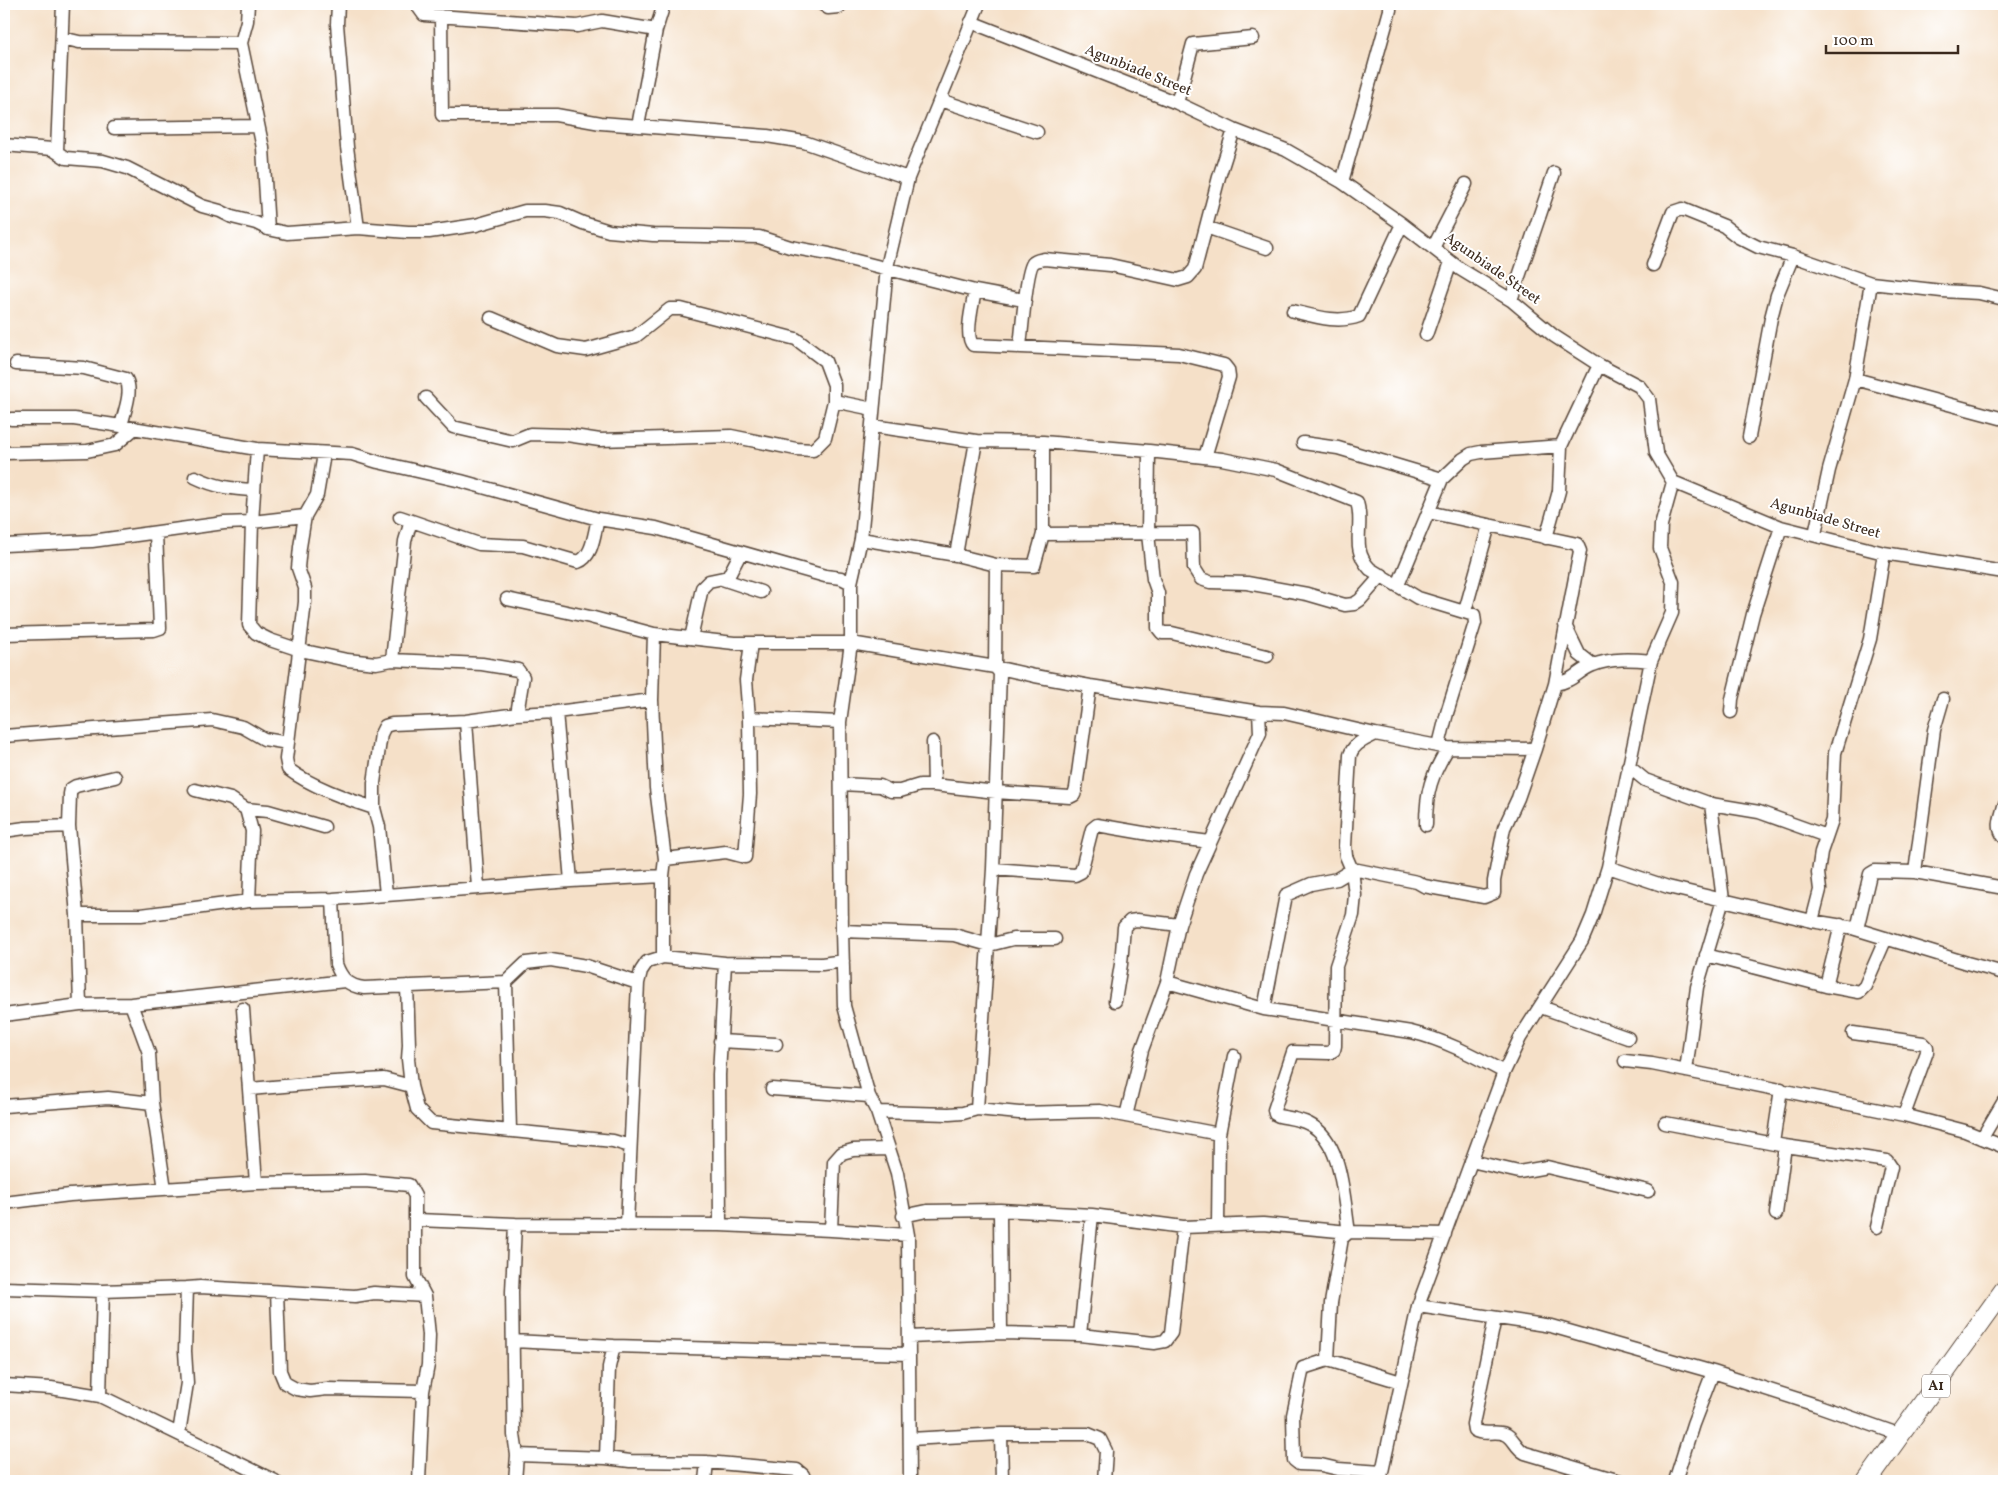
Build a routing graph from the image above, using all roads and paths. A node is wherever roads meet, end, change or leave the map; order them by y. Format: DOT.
graph roads {
  1 [pos="63,4"];
  2 [pos="248,4"];
  3 [pos="338,4"];
  4 [pos="419,4"];
  5 [pos="664,4"];
  6 [pos="822,4"];
  7 [pos="842,4"];
  8 [pos="979,4"];
  9 [pos="1390,4"];
  10 [pos="441,16"];
  11 [pos="971,22"];
  12 [pos="656,30"];
  13 [pos="62,38"];
  14 [pos="1253,38"];
  15 [pos="240,43"];
  16 [pos="940,100"];
  17 [pos="1177,103"];
  18 [pos="258,126"];
  19 [pos="638,126"];
  20 [pos="114,128"];
  21 [pos="1234,130"];
  22 [pos="1037,132"];
  23 [pos="4,145"];
  24 [pos="57,151"];
  25 [pos="1554,173"];
  26 [pos="908,178"];
  27 [pos="1342,182"];
  28 [pos="1466,184"];
  29 [pos="1402,224"];
  30 [pos="1206,227"];
  31 [pos="358,228"];
  32 [pos="268,229"];
  33 [pos="1267,248"];
  34 [pos="1433,248"];
  35 [pos="1793,256"];
  36 [pos="1451,262"];
  37 [pos="1652,265"];
  38 [pos="887,268"];
  39 [pos="1871,283"];
  40 [pos="975,291"];
  41 [pos="2004,299"];
  42 [pos="1024,300"];
  43 [pos="1511,300"];
  44 [pos="1293,311"];
  45 [pos="492,318"];
  46 [pos="1426,335"];
  47 [pos="1020,346"];
  48 [pos="16,364"];
  49 [pos="1599,365"];
  50 [pos="1855,380"];
  51 [pos="426,398"];
  52 [pos="834,401"];
  53 [pos="873,409"];
  54 [pos="11,419"];
  55 [pos="2004,419"];
  56 [pos="121,426"];
  57 [pos="873,426"];
  58 [pos="135,428"];
  59 [pos="1749,437"];
  60 [pos="976,441"];
  61 [pos="1043,442"];
  62 [pos="1303,443"];
  63 [pos="1561,446"];
  64 [pos="257,449"];
  65 [pos="1149,450"];
  66 [pos="5,454"];
  67 [pos="324,454"];
  68 [pos="1205,457"];
  69 [pos="195,477"];
  70 [pos="1442,479"];
  71 [pos="1673,482"];
  72 [pos="254,490"];
  73 [pos="1428,512"];
  74 [pos="305,516"];
  75 [pos="598,519"];
  76 [pos="252,522"];
  77 [pos="1489,525"];
  78 [pos="1781,527"];
  79 [pos="156,533"];
  80 [pos="1043,534"];
  81 [pos="1148,534"];
  82 [pos="1815,534"];
  83 [pos="1546,538"];
  84 [pos="861,539"];
  85 [pos="4,545"];
  86 [pos="740,552"];
  87 [pos="1884,553"];
  88 [pos="956,555"];
  89 [pos="996,564"];
  90 [pos="2004,572"];
  91 [pos="1382,575"];
  92 [pos="722,579"];
  93 [pos="851,582"];
  94 [pos="1398,586"];
  95 [pos="761,592"];
  96 [pos="507,599"];
  97 [pos="1465,611"];
  98 [pos="1565,625"];
  99 [pos="4,634"];
  100 [pos="654,634"];
  101 [pos="691,638"];
  102 [pos="751,643"];
  103 [pos="851,643"];
  104 [pos="300,650"];
  105 [pos="1267,656"];
  106 [pos="392,660"];
  107 [pos="1651,661"];
  108 [pos="1592,666"];
  109 [pos="995,667"];
  110 [pos="1555,684"];
  111 [pos="1090,686"];
  112 [pos="652,700"];
  113 [pos="1942,700"];
  114 [pos="556,712"];
  115 [pos="1259,712"];
  116 [pos="1731,712"];
  117 [pos="517,714"];
  118 [pos="749,718"];
  119 [pos="466,721"];
  120 [pos="840,722"];
  121 [pos="1375,734"];
  122 [pos="4,736"];
  123 [pos="933,742"];
  124 [pos="288,743"];
  125 [pos="1444,746"];
  126 [pos="1535,749"];
  127 [pos="1628,766"];
  128 [pos="115,777"];
  129 [pos="841,784"];
  130 [pos="934,785"];
  131 [pos="195,790"];
  132 [pos="996,792"];
  133 [pos="1711,804"];
  134 [pos="2004,806"];
  135 [pos="374,808"];
  136 [pos="246,809"];
  137 [pos="1426,825"];
  138 [pos="69,826"];
  139 [pos="324,827"];
  140 [pos="4,831"];
  141 [pos="1826,836"];
  142 [pos="2004,837"];
  143 [pos="662,841"];
  144 [pos="1210,842"];
  145 [pos="688,856"];
  146 [pos="665,859"];
  147 [pos="1608,867"];
  148 [pos="993,869"];
  149 [pos="1352,870"];
  150 [pos="1915,872"];
  151 [pos="663,876"];
  152 [pos="572,880"];
  153 [pos="478,887"];
  154 [pos="2004,888"];
  155 [pos="386,894"];
  156 [pos="333,899"];
  157 [pos="1722,900"];
  158 [pos="249,901"];
  159 [pos="76,915"];
  160 [pos="1812,921"];
  161 [pos="1179,925"];
  162 [pos="1841,925"];
  163 [pos="1857,929"];
  164 [pos="842,931"];
  165 [pos="1886,938"];
  166 [pos="1055,940"];
  167 [pos="989,945"];
  168 [pos="1706,956"];
  169 [pos="663,957"];
  170 [pos="843,961"];
  171 [pos="724,963"];
  172 [pos="2004,973"];
  173 [pos="345,981"];
  174 [pos="506,982"];
  175 [pos="1166,982"];
  176 [pos="638,983"];
  177 [pos="408,986"];
  178 [pos="1826,986"];
  179 [pos="1115,1001"];
  180 [pos="131,1004"];
  181 [pos="80,1005"];
  182 [pos="1541,1007"];
  183 [pos="242,1009"];
  184 [pos="1264,1009"];
  185 [pos="4,1015"];
  186 [pos="1336,1020"];
  187 [pos="1854,1033"];
  188 [pos="1628,1038"];
  189 [pos="720,1041"];
  190 [pos="776,1044"];
  191 [pos="1234,1056"];
  192 [pos="1625,1061"];
  193 [pos="1686,1071"];
  194 [pos="1504,1072"];
  195 [pos="412,1086"];
  196 [pos="250,1089"];
  197 [pos="772,1089"];
  198 [pos="1781,1089"];
  199 [pos="869,1096"];
  200 [pos="2004,1101"];
  201 [pos="152,1103"];
  202 [pos="4,1106"];
  203 [pos="977,1109"];
  204 [pos="877,1112"];
  205 [pos="1904,1115"];
  206 [pos="1126,1116"];
  207 [pos="1665,1123"];
  208 [pos="510,1130"];
  209 [pos="1219,1134"];
  210 [pos="1982,1138"];
  211 [pos="1779,1144"];
  212 [pos="630,1146"];
  213 [pos="2004,1147"];
  214 [pos="888,1149"];
  215 [pos="1471,1162"];
  216 [pos="256,1183"];
  217 [pos="165,1189"];
  218 [pos="1648,1191"];
  219 [pos="4,1203"];
  220 [pos="1000,1210"];
  221 [pos="1776,1214"];
  222 [pos="1092,1215"];
  223 [pos="903,1216"];
  224 [pos="417,1220"];
  225 [pos="515,1224"];
  226 [pos="627,1225"];
  227 [pos="720,1225"];
  228 [pos="1218,1225"];
  229 [pos="1183,1227"];
  230 [pos="1877,1227"];
  231 [pos="831,1230"];
  232 [pos="1349,1232"];
  233 [pos="1445,1234"];
  234 [pos="908,1235"];
  235 [pos="4,1288"];
  236 [pos="187,1288"];
  237 [pos="2004,1290"];
  238 [pos="103,1291"];
  239 [pos="277,1292"];
  240 [pos="426,1296"];
  241 [pos="1418,1306"];
  242 [pos="2004,1310"];
  243 [pos="1495,1318"];
  244 [pos="1001,1333"];
  245 [pos="1080,1335"];
  246 [pos="909,1337"];
  247 [pos="513,1341"];
  248 [pos="614,1346"];
  249 [pos="909,1354"];
  250 [pos="1328,1360"];
  251 [pos="1713,1372"];
  252 [pos="1402,1382"];
  253 [pos="4,1385"];
  254 [pos="423,1391"];
  255 [pos="100,1396"];
  256 [pos="179,1433"];
  257 [pos="1001,1434"];
  258 [pos="1900,1435"];
  259 [pos="910,1439"];
  260 [pos="517,1455"];
  261 [pos="606,1458"];
  262 [pos="707,1462"];
  263 [pos="1381,1476"];
  264 [pos="275,1481"];
  265 [pos="419,1481"];
  266 [pos="515,1481"];
  267 [pos="705,1481"];
  268 [pos="805,1481"];
  269 [pos="910,1481"];
  270 [pos="1002,1481"];
  271 [pos="1104,1481"];
  272 [pos="1620,1481"];
  273 [pos="1675,1481"];
  274 [pos="1867,1481"];
  275 [pos="1881,1481"];
  1 -- 13 [label="street"];
  2 -- 15 [label="street"];
  3 -- 31 [label="street"];
  4 -- 10 [label="street"];
  5 -- 12 [label="street"];
  6 -- 7 [label="street"];
  8 -- 11 [label="street"];
  9 -- 27 [label="street"];
  10 -- 12 [label="street"];
  10 -- 19 [label="street"];
  11 -- 16 [label="street"];
  11 -- 17 [label="street, Agunbiade Street"];
  12 -- 19 [label="street"];
  13 -- 15 [label="street"];
  13 -- 24 [label="street"];
  14 -- 17 [label="street"];
  15 -- 18 [label="street"];
  16 -- 22 [label="street"];
  16 -- 26 [label="street"];
  17 -- 21 [label="street, Agunbiade Street"];
  18 -- 20 [label="street"];
  18 -- 32 [label="street"];
  19 -- 26 [label="street"];
  21 -- 27 [label="street, Agunbiade Street"];
  21 -- 30 [label="street"];
  23 -- 24 [label="street"];
  24 -- 32 [label="street"];
  25 -- 43 [label="street"];
  26 -- 38 [label="street"];
  27 -- 29 [label="street, Agunbiade Street"];
  28 -- 34 [label="street"];
  29 -- 34 [label="street, Agunbiade Street"];
  29 -- 44 [label="street"];
  30 -- 33 [label="street"];
  30 -- 42 [label="street"];
  31 -- 32 [label="street"];
  31 -- 38 [label="street"];
  34 -- 36 [label="street, Agunbiade Street"];
  35 -- 37 [label="street"];
  35 -- 39 [label="street"];
  35 -- 59 [label="street"];
  36 -- 43 [label="street, Agunbiade Street"];
  36 -- 46 [label="street"];
  38 -- 40 [label="street"];
  38 -- 53 [label="street"];
  39 -- 41 [label="street"];
  39 -- 50 [label="street"];
  40 -- 42 [label="street"];
  40 -- 47 [label="street"];
  42 -- 47 [label="street"];
  43 -- 49 [label="street, Agunbiade Street"];
  45 -- 52 [label="street"];
  47 -- 68 [label="street"];
  48 -- 56 [label="street"];
  49 -- 63 [label="street"];
  49 -- 71 [label="street, Agunbiade Street"];
  50 -- 55 [label="street"];
  50 -- 82 [label="street"];
  51 -- 52 [label="street"];
  52 -- 53 [label="street"];
  53 -- 57 [label="street"];
  54 -- 56 [label="street"];
  56 -- 58 [label="street"];
  57 -- 60 [label="street"];
  57 -- 84 [label="street"];
  58 -- 64 [label="street"];
  58 -- 66 [label="street"];
  60 -- 61 [label="street"];
  60 -- 88 [label="street"];
  61 -- 65 [label="street"];
  61 -- 80 [label="street"];
  62 -- 70 [label="street"];
  63 -- 70 [label="street"];
  63 -- 83 [label="street"];
  64 -- 67 [label="street"];
  64 -- 72 [label="street"];
  65 -- 68 [label="street"];
  65 -- 81 [label="street"];
  67 -- 74 [label="street"];
  67 -- 75 [label="street"];
  68 -- 91 [label="street"];
  69 -- 72 [label="street"];
  70 -- 73 [label="street"];
  71 -- 78 [label="street, Agunbiade Street"];
  71 -- 107 [label="street"];
  72 -- 76 [label="street"];
  73 -- 77 [label="street"];
  73 -- 94 [label="street"];
  74 -- 76 [label="street"];
  74 -- 104 [label="street"];
  75 -- 86 [label="street"];
  75 -- 106 [label="street"];
  76 -- 79 [label="street"];
  76 -- 104 [label="street"];
  77 -- 83 [label="street"];
  77 -- 97 [label="street"];
  78 -- 82 [label="street, Agunbiade Street"];
  78 -- 116 [label="street"];
  79 -- 85 [label="street"];
  79 -- 99 [label="street"];
  80 -- 81 [label="street"];
  80 -- 89 [label="street"];
  81 -- 91 [label="street"];
  81 -- 105 [label="street"];
  82 -- 87 [label="street, Agunbiade Street"];
  83 -- 98 [label="street"];
  84 -- 88 [label="street"];
  84 -- 93 [label="street"];
  86 -- 92 [label="street"];
  86 -- 93 [label="street"];
  87 -- 90 [label="street, Agunbiade Street"];
  87 -- 141 [label="street"];
  88 -- 89 [label="street"];
  89 -- 109 [label="street"];
  91 -- 94 [label="street"];
  92 -- 95 [label="street"];
  92 -- 101 [label="street"];
  93 -- 103 [label="street"];
  94 -- 97 [label="street"];
  96 -- 100 [label="street"];
  97 -- 125 [label="street"];
  98 -- 108 [label="street"];
  98 -- 110 [label="street"];
  100 -- 101 [label="street"];
  100 -- 112 [label="street"];
  101 -- 102 [label="street"];
  102 -- 103 [label="street"];
  102 -- 118 [label="street"];
  103 -- 109 [label="street"];
  103 -- 120 [label="street"];
  104 -- 106 [label="street"];
  104 -- 124 [label="street"];
  106 -- 117 [label="street"];
  107 -- 108 [label="street"];
  107 -- 127 [label="street"];
  108 -- 110 [label="street"];
  109 -- 111 [label="street"];
  109 -- 132 [label="street"];
  110 -- 126 [label="street"];
  111 -- 115 [label="street"];
  111 -- 132 [label="street"];
  112 -- 114 [label="street"];
  112 -- 143 [label="street"];
  113 -- 150 [label="street"];
  114 -- 117 [label="street"];
  114 -- 152 [label="street"];
  115 -- 121 [label="street"];
  115 -- 144 [label="street"];
  117 -- 119 [label="street"];
  118 -- 120 [label="street"];
  118 -- 145 [label="street"];
  119 -- 135 [label="street"];
  119 -- 153 [label="street"];
  120 -- 129 [label="street"];
  121 -- 125 [label="street"];
  121 -- 149 [label="street"];
  122 -- 124 [label="street"];
  123 -- 130 [label="street"];
  124 -- 135 [label="street"];
  125 -- 126 [label="street"];
  125 -- 137 [label="street"];
  126 -- 149 [label="street"];
  127 -- 133 [label="street"];
  127 -- 147 [label="street"];
  128 -- 138 [label="street"];
  129 -- 130 [label="street"];
  129 -- 164 [label="street"];
  130 -- 132 [label="street"];
  131 -- 136 [label="street"];
  132 -- 148 [label="street"];
  133 -- 141 [label="street"];
  133 -- 157 [label="street"];
  134 -- 142 [label="street"];
  135 -- 155 [label="street"];
  136 -- 139 [label="street"];
  136 -- 158 [label="street"];
  138 -- 140 [label="street"];
  138 -- 159 [label="street"];
  141 -- 160 [label="street"];
  143 -- 145 [label="street"];
  143 -- 146 [label="street"];
  144 -- 148 [label="street"];
  144 -- 161 [label="street"];
  145 -- 146 [label="street"];
  146 -- 151 [label="street"];
  147 -- 157 [label="street"];
  147 -- 182 [label="street"];
  148 -- 167 [label="street"];
  149 -- 184 [label="street"];
  149 -- 186 [label="street"];
  150 -- 154 [label="street"];
  150 -- 163 [label="street"];
  151 -- 152 [label="street"];
  151 -- 169 [label="street"];
  152 -- 153 [label="street"];
  153 -- 155 [label="street"];
  155 -- 156 [label="street"];
  156 -- 158 [label="street"];
  156 -- 173 [label="street"];
  157 -- 160 [label="street"];
  157 -- 168 [label="street"];
  158 -- 159 [label="street"];
  159 -- 181 [label="street"];
  160 -- 162 [label="street"];
  161 -- 175 [label="street"];
  161 -- 179 [label="street"];
  162 -- 163 [label="street"];
  162 -- 178 [label="street"];
  163 -- 165 [label="street"];
  164 -- 167 [label="street"];
  164 -- 170 [label="street"];
  165 -- 172 [label="street"];
  165 -- 178 [label="street"];
  166 -- 167 [label="street"];
  167 -- 203 [label="street"];
  168 -- 178 [label="street"];
  168 -- 193 [label="street"];
  169 -- 171 [label="street"];
  169 -- 176 [label="street"];
  170 -- 171 [label="street"];
  170 -- 199 [label="street"];
  171 -- 189 [label="street"];
  173 -- 177 [label="street"];
  173 -- 180 [label="street"];
  174 -- 176 [label="street"];
  174 -- 177 [label="street"];
  174 -- 208 [label="street"];
  175 -- 184 [label="street"];
  175 -- 206 [label="street"];
  176 -- 212 [label="street"];
  177 -- 195 [label="street"];
  180 -- 181 [label="street"];
  180 -- 201 [label="street"];
  181 -- 185 [label="street"];
  182 -- 188 [label="street"];
  182 -- 194 [label="street"];
  183 -- 196 [label="street"];
  184 -- 186 [label="street"];
  186 -- 194 [label="street"];
  186 -- 232 [label="street"];
  187 -- 205 [label="street"];
  189 -- 190 [label="street"];
  189 -- 227 [label="street"];
  191 -- 209 [label="street"];
  192 -- 193 [label="street"];
  193 -- 198 [label="street"];
  194 -- 215 [label="street"];
  195 -- 196 [label="street"];
  195 -- 208 [label="street"];
  196 -- 216 [label="street"];
  197 -- 199 [label="street"];
  198 -- 205 [label="street"];
  198 -- 211 [label="street"];
  199 -- 204 [label="street"];
  200 -- 210 [label="street"];
  201 -- 202 [label="street"];
  201 -- 217 [label="street"];
  203 -- 204 [label="street"];
  203 -- 206 [label="street"];
  204 -- 214 [label="street"];
  205 -- 210 [label="street"];
  206 -- 209 [label="street"];
  207 -- 211 [label="street"];
  208 -- 212 [label="street"];
  209 -- 228 [label="street"];
  210 -- 213 [label="street"];
  211 -- 221 [label="street"];
  211 -- 230 [label="street"];
  212 -- 226 [label="street"];
  214 -- 223 [label="street"];
  214 -- 231 [label="street"];
  215 -- 218 [label="street"];
  215 -- 233 [label="street"];
  216 -- 217 [label="street"];
  216 -- 224 [label="street"];
  217 -- 219 [label="street"];
  220 -- 222 [label="street"];
  220 -- 223 [label="street"];
  220 -- 244 [label="street"];
  222 -- 229 [label="street"];
  222 -- 245 [label="street"];
  223 -- 234 [label="street"];
  224 -- 225 [label="street"];
  224 -- 240 [label="street"];
  225 -- 226 [label="street"];
  225 -- 247 [label="street"];
  226 -- 227 [label="street"];
  227 -- 231 [label="street"];
  228 -- 229 [label="street"];
  228 -- 232 [label="street"];
  229 -- 245 [label="street"];
  231 -- 234 [label="street"];
  232 -- 233 [label="street"];
  232 -- 250 [label="street"];
  233 -- 241 [label="street"];
  234 -- 246 [label="street"];
  235 -- 238 [label="street"];
  236 -- 238 [label="street"];
  236 -- 239 [label="street"];
  236 -- 256 [label="street"];
  237 -- 258 [label="highway, A1"];
  238 -- 255 [label="street"];
  239 -- 240 [label="street"];
  239 -- 254 [label="street"];
  240 -- 254 [label="street"];
  241 -- 243 [label="street"];
  241 -- 252 [label="street"];
  242 -- 275 [label="highway, A1"];
  243 -- 251 [label="street"];
  243 -- 272 [label="street"];
  244 -- 245 [label="street"];
  244 -- 246 [label="street"];
  246 -- 249 [label="street"];
  247 -- 248 [label="street"];
  247 -- 260 [label="street"];
  248 -- 249 [label="street"];
  248 -- 261 [label="street"];
  249 -- 259 [label="street"];
  250 -- 252 [label="street"];
  250 -- 263 [label="street"];
  251 -- 258 [label="street"];
  251 -- 273 [label="street"];
  252 -- 263 [label="street"];
  253 -- 255 [label="street"];
  254 -- 265 [label="street"];
  255 -- 256 [label="street"];
  256 -- 264 [label="street"];
  257 -- 259 [label="street"];
  257 -- 270 [label="street"];
  257 -- 271 [label="street"];
  258 -- 274 [label="highway, A1"];
  259 -- 269 [label="street"];
  260 -- 261 [label="street"];
  260 -- 266 [label="street"];
  261 -- 262 [label="street"];
  262 -- 267 [label="street"];
  262 -- 268 [label="street"];
}
